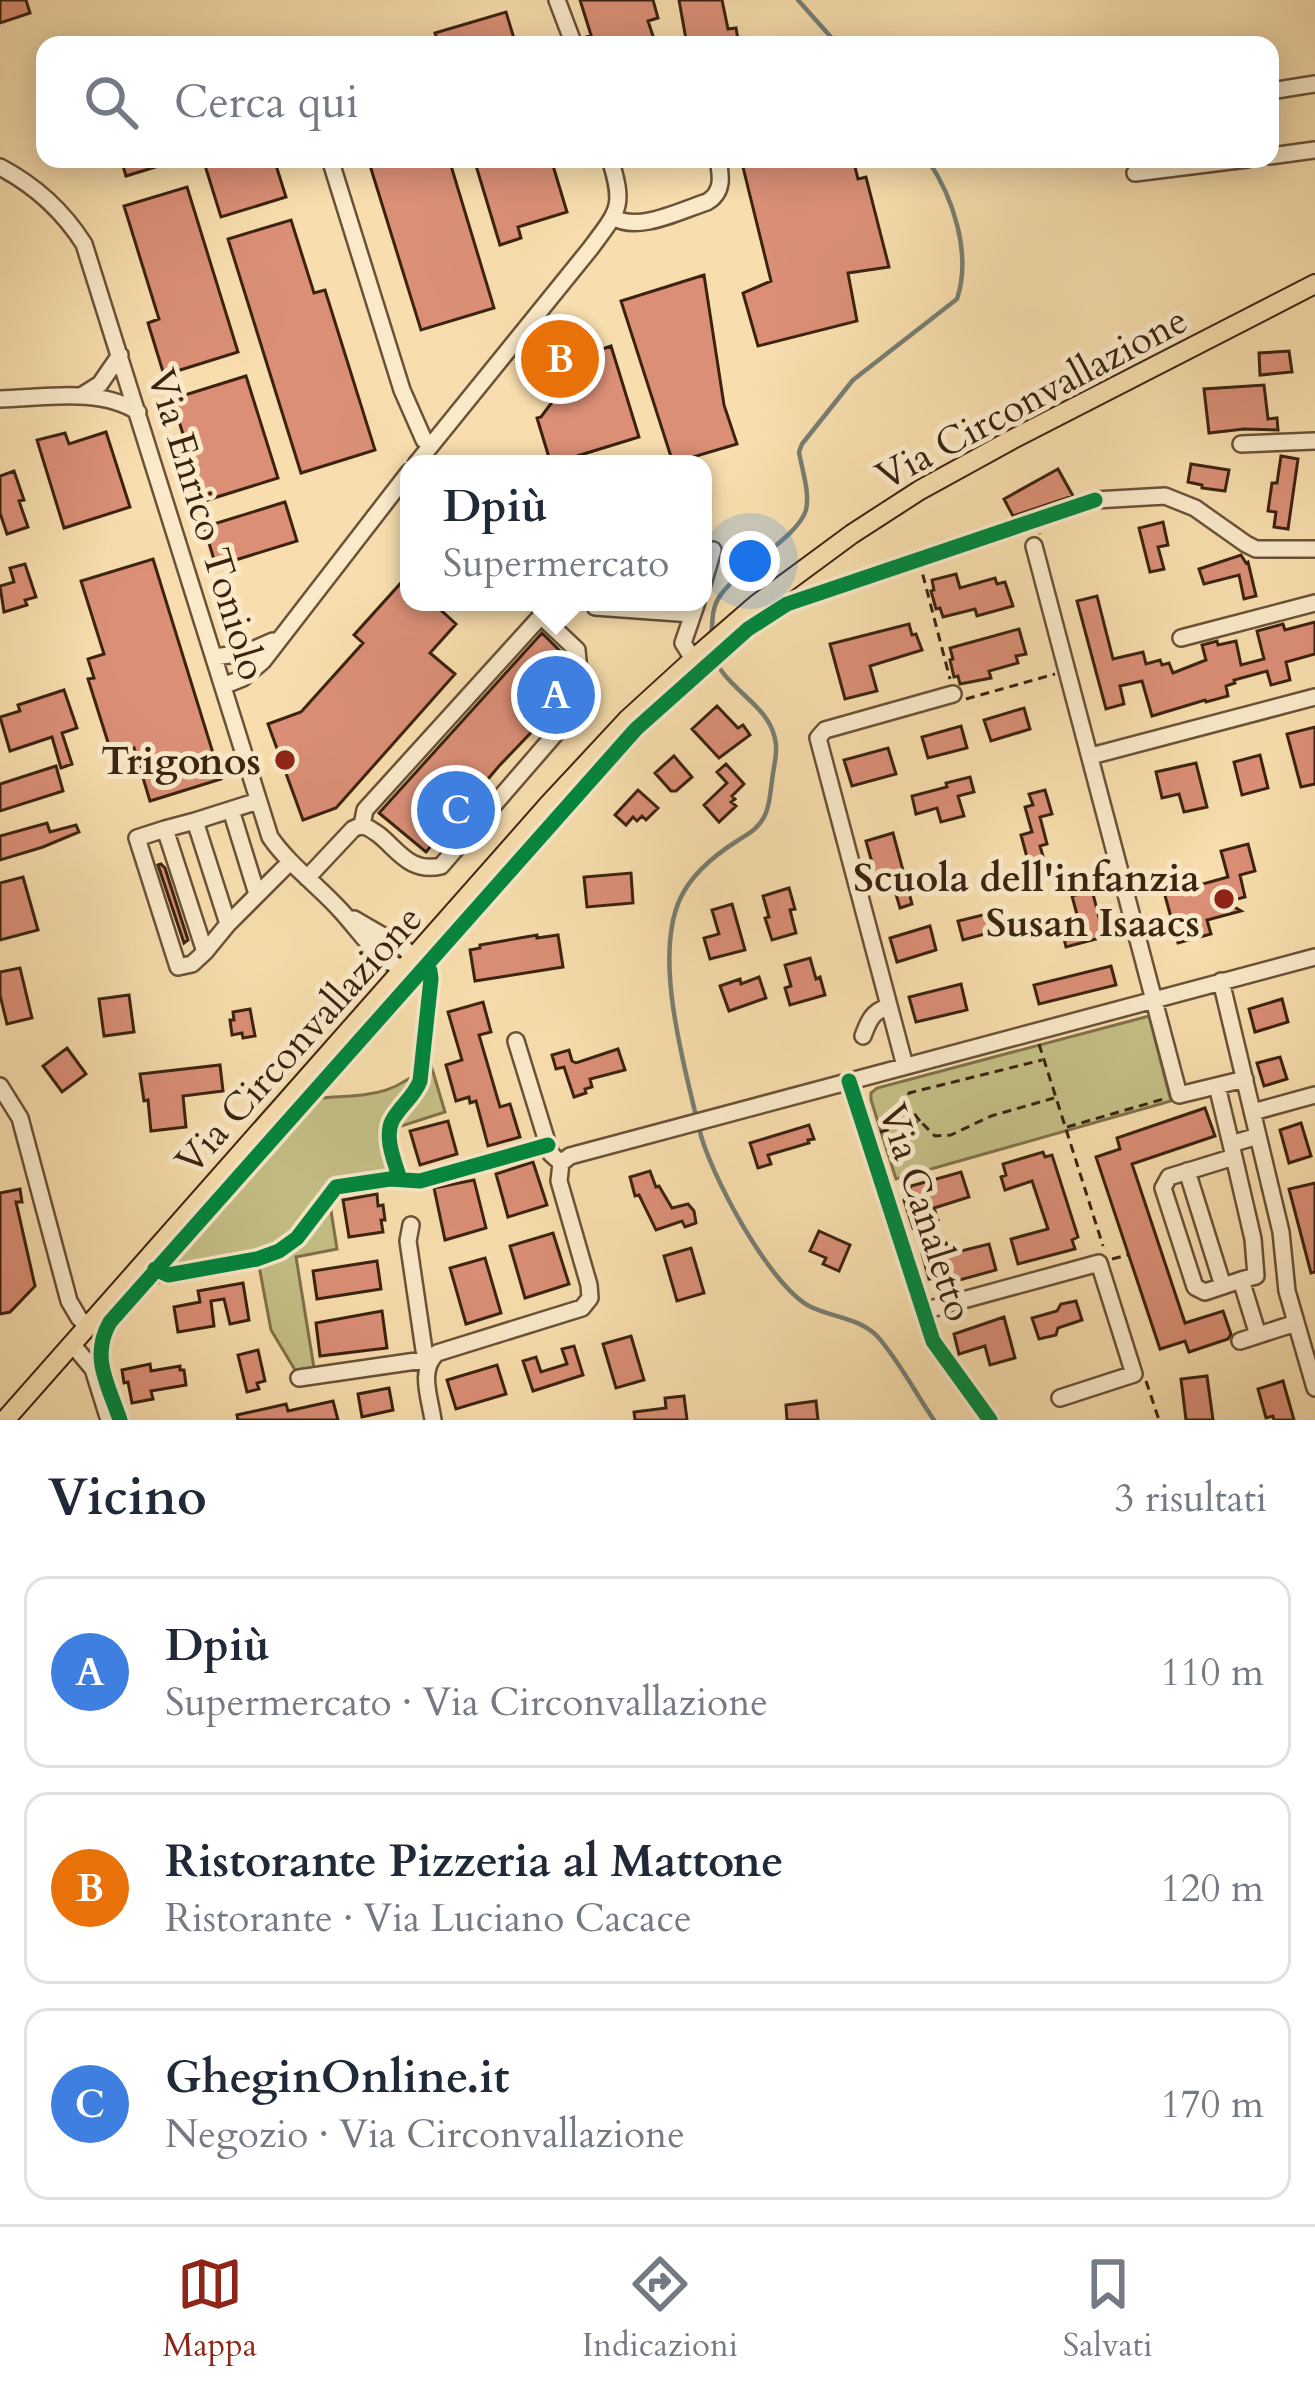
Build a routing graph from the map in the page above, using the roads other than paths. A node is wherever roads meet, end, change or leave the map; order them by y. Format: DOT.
graph roads {
  1 [pos="557,0"];
  2 [pos="571,36"];
  3 [pos="1315,84"];
  4 [pos="1279,90"];
  5 [pos="1315,150"];
  6 [pos="1279,155"];
  7 [pos="0,167"];
  8 [pos="333,168"];
  9 [pos="613,168"];
  10 [pos="718,168"];
  11 [pos="1175,168"];
  12 [pos="1135,173"];
  13 [pos="614,217"];
  14 [pos="1314,283"];
  15 [pos="120,355"];
  16 [pos="79,398"];
  17 [pos="0,399"];
  18 [pos="137,412"];
  19 [pos="1315,441"];
  20 [pos="1241,444"];
  21 [pos="431,445"];
  22 [pos="423,455"];
  23 [pos="400,483"];
  24 [pos="1095,500"];
  25 [pos="1034,546"];
  26 [pos="1315,549"];
  27 [pos="713,550"];
  28 [pos="712,553"];
  29 [pos="1315,603"];
  30 [pos="694,611"];
  31 [pos="280,636"];
  32 [pos="1180,638"];
  33 [pos="214,657"];
  34 [pos="695,657"];
  35 [pos="224,686"];
  36 [pos="953,694"];
  37 [pos="1315,697"];
  38 [pos="1090,756"];
  39 [pos="258,801"];
  40 [pos="231,810"];
  41 [pos="195,820"];
  42 [pos="362,825"];
  43 [pos="165,829"];
  44 [pos="290,862"];
  45 [pos="307,878"];
  46 [pos="257,894"];
  47 [pos="341,911"];
  48 [pos="228,923"];
  49 [pos="371,948"];
  50 [pos="205,952"];
  51 [pos="1315,956"];
  52 [pos="409,963"];
  53 [pos="1221,980"];
  54 [pos="382,994"];
  55 [pos="1154,998"];
  56 [pos="890,1006"];
  57 [pos="863,1036"];
  58 [pos="516,1041"];
  59 [pos="905,1066"];
  60 [pos="1245,1079"];
  61 [pos="849,1081"];
  62 [pos="0,1086"];
  63 [pos="1217,1086"];
  64 [pos="1315,1095"];
  65 [pos="1252,1112"];
  66 [pos="1258,1136"];
  67 [pos="1232,1150"];
  68 [pos="561,1163"];
  69 [pos="1187,1172"];
  70 [pos="411,1225"];
  71 [pos="1241,1280"];
  72 [pos="1223,1286"];
  73 [pos="923,1311"];
  74 [pos="1296,1323"];
  75 [pos="88,1327"];
  76 [pos="1258,1335"];
  77 [pos="1240,1341"];
  78 [pos="72,1344"];
  79 [pos="430,1359"];
  80 [pos="298,1378"];
  81 [pos="1315,1388"];
  82 [pos="1060,1398"];
  83 [pos="5,1420"];
  84 [pos="109,1420"];
  85 [pos="433,1420"];
  86 [pos="990,1420"];
  1 -- 2 [label="street"];
  3 -- 4 [label="street"];
  5 -- 6 [label="street"];
  7 -- 15 [label="street, Via Enrico Toniolo"];
  8 -- 21 [label="street"];
  9 -- 13 [label="street"];
  10 -- 13 [label="street"];
  11 -- 12 [label="street"];
  13 -- 21 [label="street"];
  14 -- 34 [label="main road, Via Circonvallazione"];
  15 -- 16 [label="street"];
  15 -- 18 [label="street, Via Enrico Toniolo"];
  16 -- 17 [label="street"];
  16 -- 18 [label="street"];
  18 -- 33 [label="street, Via Enrico Toniolo"];
  19 -- 20 [label="street"];
  21 -- 22 [label="street"];
  23 -- 31 [label="street"];
  24 -- 26 [label="street"];
  25 -- 38 [label="street"];
  27 -- 28 [label="street"];
  29 -- 32 [label="street"];
  30 -- 34 [label="street"];
  31 -- 33 [label="street"];
  31 -- 35 [label="street"];
  33 -- 35 [label="street, Via Enrico Toniolo"];
  34 -- 52 [label="main road, Via Circonvallazione"];
  35 -- 39 [label="street, Via Enrico Toniolo"];
  36 -- 56 [label="street"];
  37 -- 38 [label="street"];
  38 -- 55 [label="street"];
  39 -- 40 [label="street"];
  39 -- 44 [label="street, Via Enrico Toniolo"];
  40 -- 41 [label="street"];
  40 -- 46 [label="street"];
  41 -- 43 [label="street"];
  41 -- 48 [label="street"];
  42 -- 42 [label="street"];
  42 -- 45 [label="street"];
  43 -- 50 [label="street"];
  43 -- 50 [label="street"];
  44 -- 45 [label="street, Via Enrico Toniolo"];
  44 -- 46 [label="street"];
  45 -- 47 [label="street, Via Enrico Toniolo"];
  46 -- 48 [label="street"];
  47 -- 49 [label="street, Via Enrico Toniolo"];
  47 -- 52 [label="street, Via Enrico Toniolo"];
  48 -- 50 [label="street"];
  49 -- 52 [label="street, Via Enrico Toniolo"];
  49 -- 54 [label="street, Via Enrico Toniolo"];
  51 -- 53 [label="street"];
  52 -- 54 [label="main road, Via Circonvallazione"];
  53 -- 55 [label="street"];
  53 -- 60 [label="street"];
  54 -- 75 [label="main road, Via Circonvallazione"];
  55 -- 59 [label="street"];
  55 -- 63 [label="street"];
  56 -- 57 [label="street"];
  56 -- 59 [label="street"];
  58 -- 68 [label="street"];
  59 -- 61 [label="street"];
  60 -- 63 [label="street"];
  60 -- 65 [label="street"];
  61 -- 68 [label="street"];
  61 -- 73 [label="street, Via Canaletto"];
  62 -- 75 [label="street"];
  63 -- 67 [label="street"];
  64 -- 65 [label="street"];
  65 -- 66 [label="street"];
  66 -- 67 [label="street"];
  66 -- 74 [label="street"];
  67 -- 69 [label="street"];
  67 -- 71 [label="street"];
  68 -- 79 [label="street"];
  69 -- 72 [label="street"];
  69 -- 72 [label="street"];
  70 -- 79 [label="street"];
  71 -- 72 [label="street"];
  71 -- 76 [label="street"];
  73 -- 82 [label="street, Via Canaletto"];
  73 -- 86 [label="street, Via Canaletto"];
  74 -- 76 [label="street"];
  74 -- 81 [label="street"];
  75 -- 78 [label="main road, Via Circonvallazione"];
  76 -- 77 [label="street"];
  78 -- 83 [label="main road, Via Circonvallazione"];
  78 -- 84 [label="street"];
  79 -- 80 [label="street"];
  79 -- 85 [label="street"];
}
